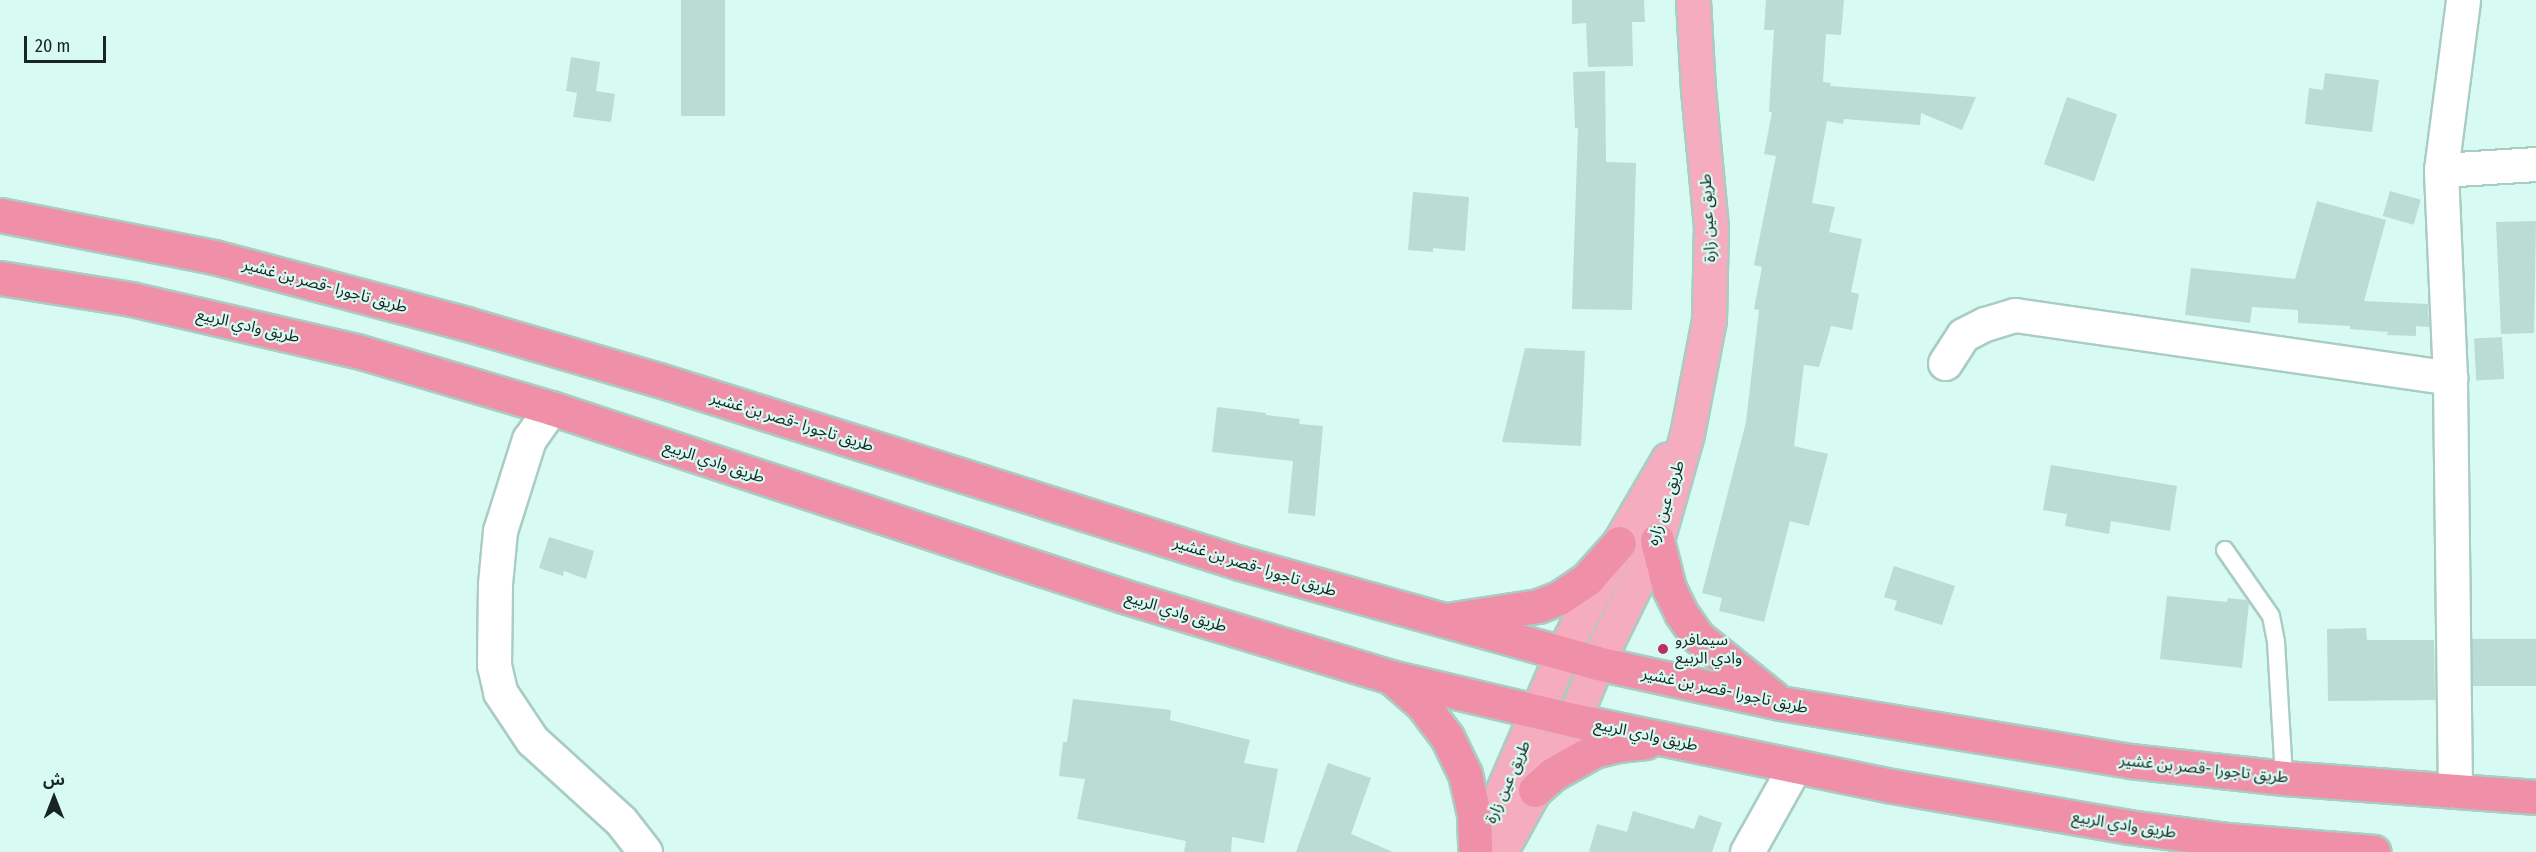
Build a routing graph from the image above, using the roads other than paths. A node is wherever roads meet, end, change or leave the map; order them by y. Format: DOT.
graph roads {
  1 [pos="1693,0"];
  2 [pos="2463,0"];
  3 [pos="2536,164"];
  4 [pos="2441,170"];
  5 [pos="0,215"];
  6 [pos="0,278"];
  7 [pos="1945,363"];
  8 [pos="2450,378"];
  9 [pos="551,408"];
  10 [pos="1687,434"];
  11 [pos="1657,540"];
  12 [pos="1619,543"];
  13 [pos="2224,550"];
  14 [pos="1439,621"];
  15 [pos="1562,654"];
  16 [pos="1597,663"];
  17 [pos="1391,677"];
  18 [pos="1780,703"];
  19 [pos="1539,711"];
  20 [pos="1573,720"];
  21 [pos="1678,741"];
  22 [pos="1795,766"];
  23 [pos="2284,778"];
  24 [pos="1535,790"];
  25 [pos="2455,791"];
  26 [pos="2536,797"];
  27 [pos="645,852"];
  28 [pos="1475,852"];
  29 [pos="1500,852"];
  30 [pos="1747,852"];
  31 [pos="2374,852"];
  1 -- 10 [label="main road, طريق عين زارة"];
  2 -- 4 [label="street"];
  3 -- 4 [label="street"];
  4 -- 8 [label="street"];
  5 -- 14 [label="highway, طريق تاجورا -قصر بن غشير"];
  6 -- 9 [label="highway, طريق وادي الربيع"];
  7 -- 8 [label="street"];
  8 -- 25 [label="street"];
  9 -- 17 [label="highway, طريق وادي الربيع"];
  9 -- 27 [label="street"];
  10 -- 11 [label="main road, طريق عين زاره"];
  10 -- 12 [label="main road, طريق عين زاره"];
  11 -- 16 [label="main road, طريق عين زاره"];
  11 -- 18 [label="highway"];
  12 -- 14 [label="highway"];
  12 -- 15 [label="main road, طريق عين زاره"];
  13 -- 23 [label="lane"];
  14 -- 15 [label="highway, طريق تاجورا -قصر بن غشير"];
  15 -- 16 [label="highway, طريق تاجورا -قصر بن غشير"];
  15 -- 19 [label="main road, طريق عين زاره"];
  16 -- 18 [label="highway, طريق تاجورا -قصر بن غشير"];
  16 -- 20 [label="main road, طريق عين زاره"];
  17 -- 19 [label="highway, طريق وادي الربيع"];
  17 -- 28 [label="highway"];
  18 -- 23 [label="highway, طريق تاجورا -قصر بن غشير"];
  19 -- 20 [label="highway, طريق وادي الربيع"];
  19 -- 28 [label="main road, طريق عين زارة"];
  20 -- 21 [label="highway, طريق وادي الربيع"];
  20 -- 24 [label="main road, طريق عين زاره"];
  21 -- 22 [label="highway, طريق وادي الربيع"];
  21 -- 24 [label="highway"];
  22 -- 30 [label="street"];
  22 -- 31 [label="highway, طريق وادي الربيع"];
  23 -- 25 [label="highway, طريق تاجورا -قصر بن غشير"];
  24 -- 29 [label="main road, طريق عين زاره"];
  25 -- 26 [label="highway, طريق تاجورا -قصر بن غشير"];
}
